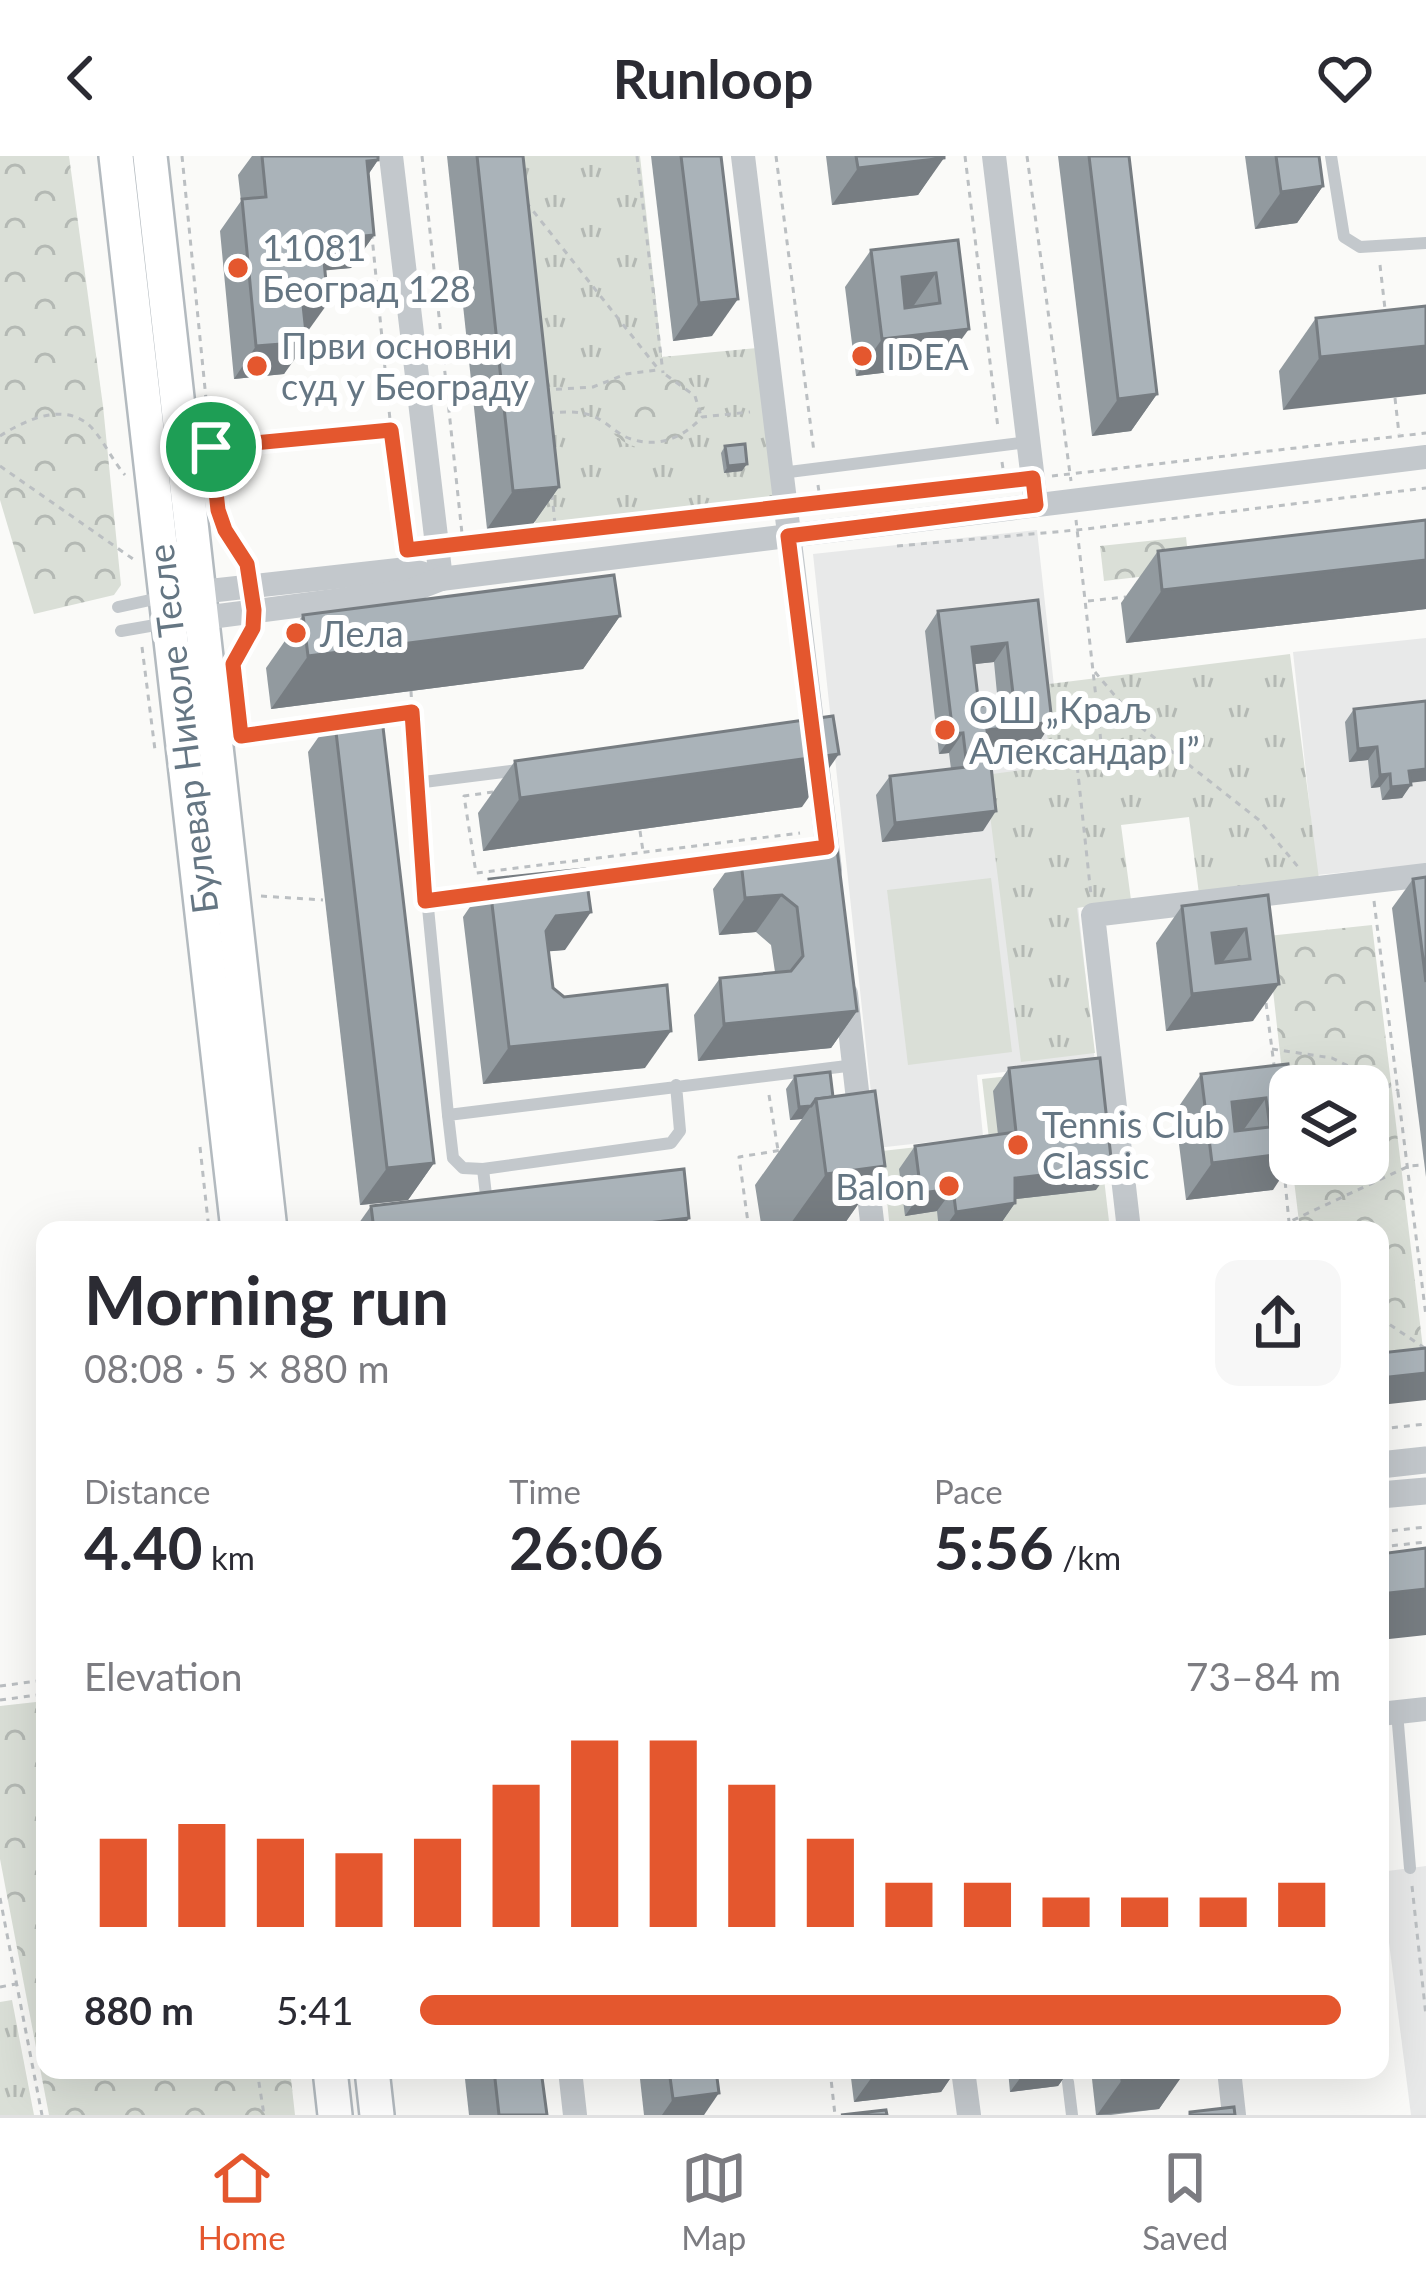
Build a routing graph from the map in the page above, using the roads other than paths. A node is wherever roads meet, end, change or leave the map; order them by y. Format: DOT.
graph roads {
  1 [pos="116,156"];
  2 [pos="150,156"];
  3 [pos="391,156"];
  4 [pos="742,156"];
  5 [pos="994,156"];
  6 [pos="1331,156"];
  7 [pos="1426,242"];
  8 [pos="1028,442"];
  9 [pos="1426,457"];
  10 [pos="781,473"];
  11 [pos="1036,505"];
  12 [pos="788,536"];
  13 [pos="441,579"];
  14 [pos="201,604"];
  15 [pos="118,608"];
  16 [pos="167,610"];
  17 [pos="122,631"];
  18 [pos="527,769"];
  19 [pos="772,854"];
  20 [pos="1426,875"];
  21 [pos="564,882"];
  22 [pos="518,888"];
  23 [pos="833,890"];
  24 [pos="425,901"];
  25 [pos="844,977"];
  26 [pos="855,1065"];
  27 [pos="676,1085"];
  28 [pos="448,1115"];
  29 [pos="483,1168"];
  30 [pos="237,1221"];
  31 [pos="269,1221"];
  32 [pos="489,1221"];
  33 [pos="872,1221"];
  34 [pos="1128,1221"];
  35 [pos="1426,1460"];
  36 [pos="1389,1464"];
  37 [pos="1426,1491"];
  38 [pos="1389,1495"];
  39 [pos="1426,1709"];
  40 [pos="1389,1713"];
  41 [pos="1410,1868"];
  42 [pos="331,2079"];
  43 [pos="373,2079"];
  44 [pos="571,2079"];
  45 [pos="965,2079"];
  46 [pos="1230,2079"];
  47 [pos="1068,2082"];
  48 [pos="335,2115"];
  49 [pos="377,2115"];
  50 [pos="575,2115"];
  51 [pos="969,2115"];
  52 [pos="1072,2115"];
  53 [pos="1234,2115"];
  1 -- 16 [label="main road, Булевар Николе Тесле"];
  2 -- 14 [label="main road, Булевар Николе Тесле"];
  3 -- 13 [label="street"];
  4 -- 10 [label="street"];
  5 -- 8 [label="street"];
  6 -- 7 [label="lane"];
  8 -- 10 [label="lane"];
  8 -- 11 [label="street"];
  9 -- 11 [label="street"];
  10 -- 12 [label="street"];
  11 -- 12 [label="street"];
  12 -- 13 [label="street"];
  12 -- 23 [label="street"];
  13 -- 14 [label="street"];
  14 -- 16 [label="street"];
  14 -- 31 [label="main road, Булевар Николе Тесле"];
  15 -- 16 [label="lane"];
  16 -- 17 [label="lane"];
  16 -- 30 [label="main road, Булевар Николе Тесле"];
  18 -- 24 [label="lane"];
  19 -- 21 [label="lane"];
  20 -- 34 [label="street"];
  22 -- 24 [label="lane"];
  24 -- 28 [label="lane"];
  25 -- 26 [label="street"];
  26 -- 27 [label="lane"];
  26 -- 33 [label="street"];
  27 -- 28 [label="lane"];
  27 -- 29 [label="lane"];
  28 -- 29 [label="lane"];
  29 -- 32 [label="lane"];
  35 -- 36 [label="street"];
  37 -- 38 [label="street"];
  39 -- 40 [label="street"];
  40 -- 41 [label="lane"];
  42 -- 48 [label="main road"];
  43 -- 49 [label="main road"];
  44 -- 50 [label="street"];
  45 -- 51 [label="street"];
  46 -- 53 [label="street"];
  47 -- 52 [label="lane"];
}
